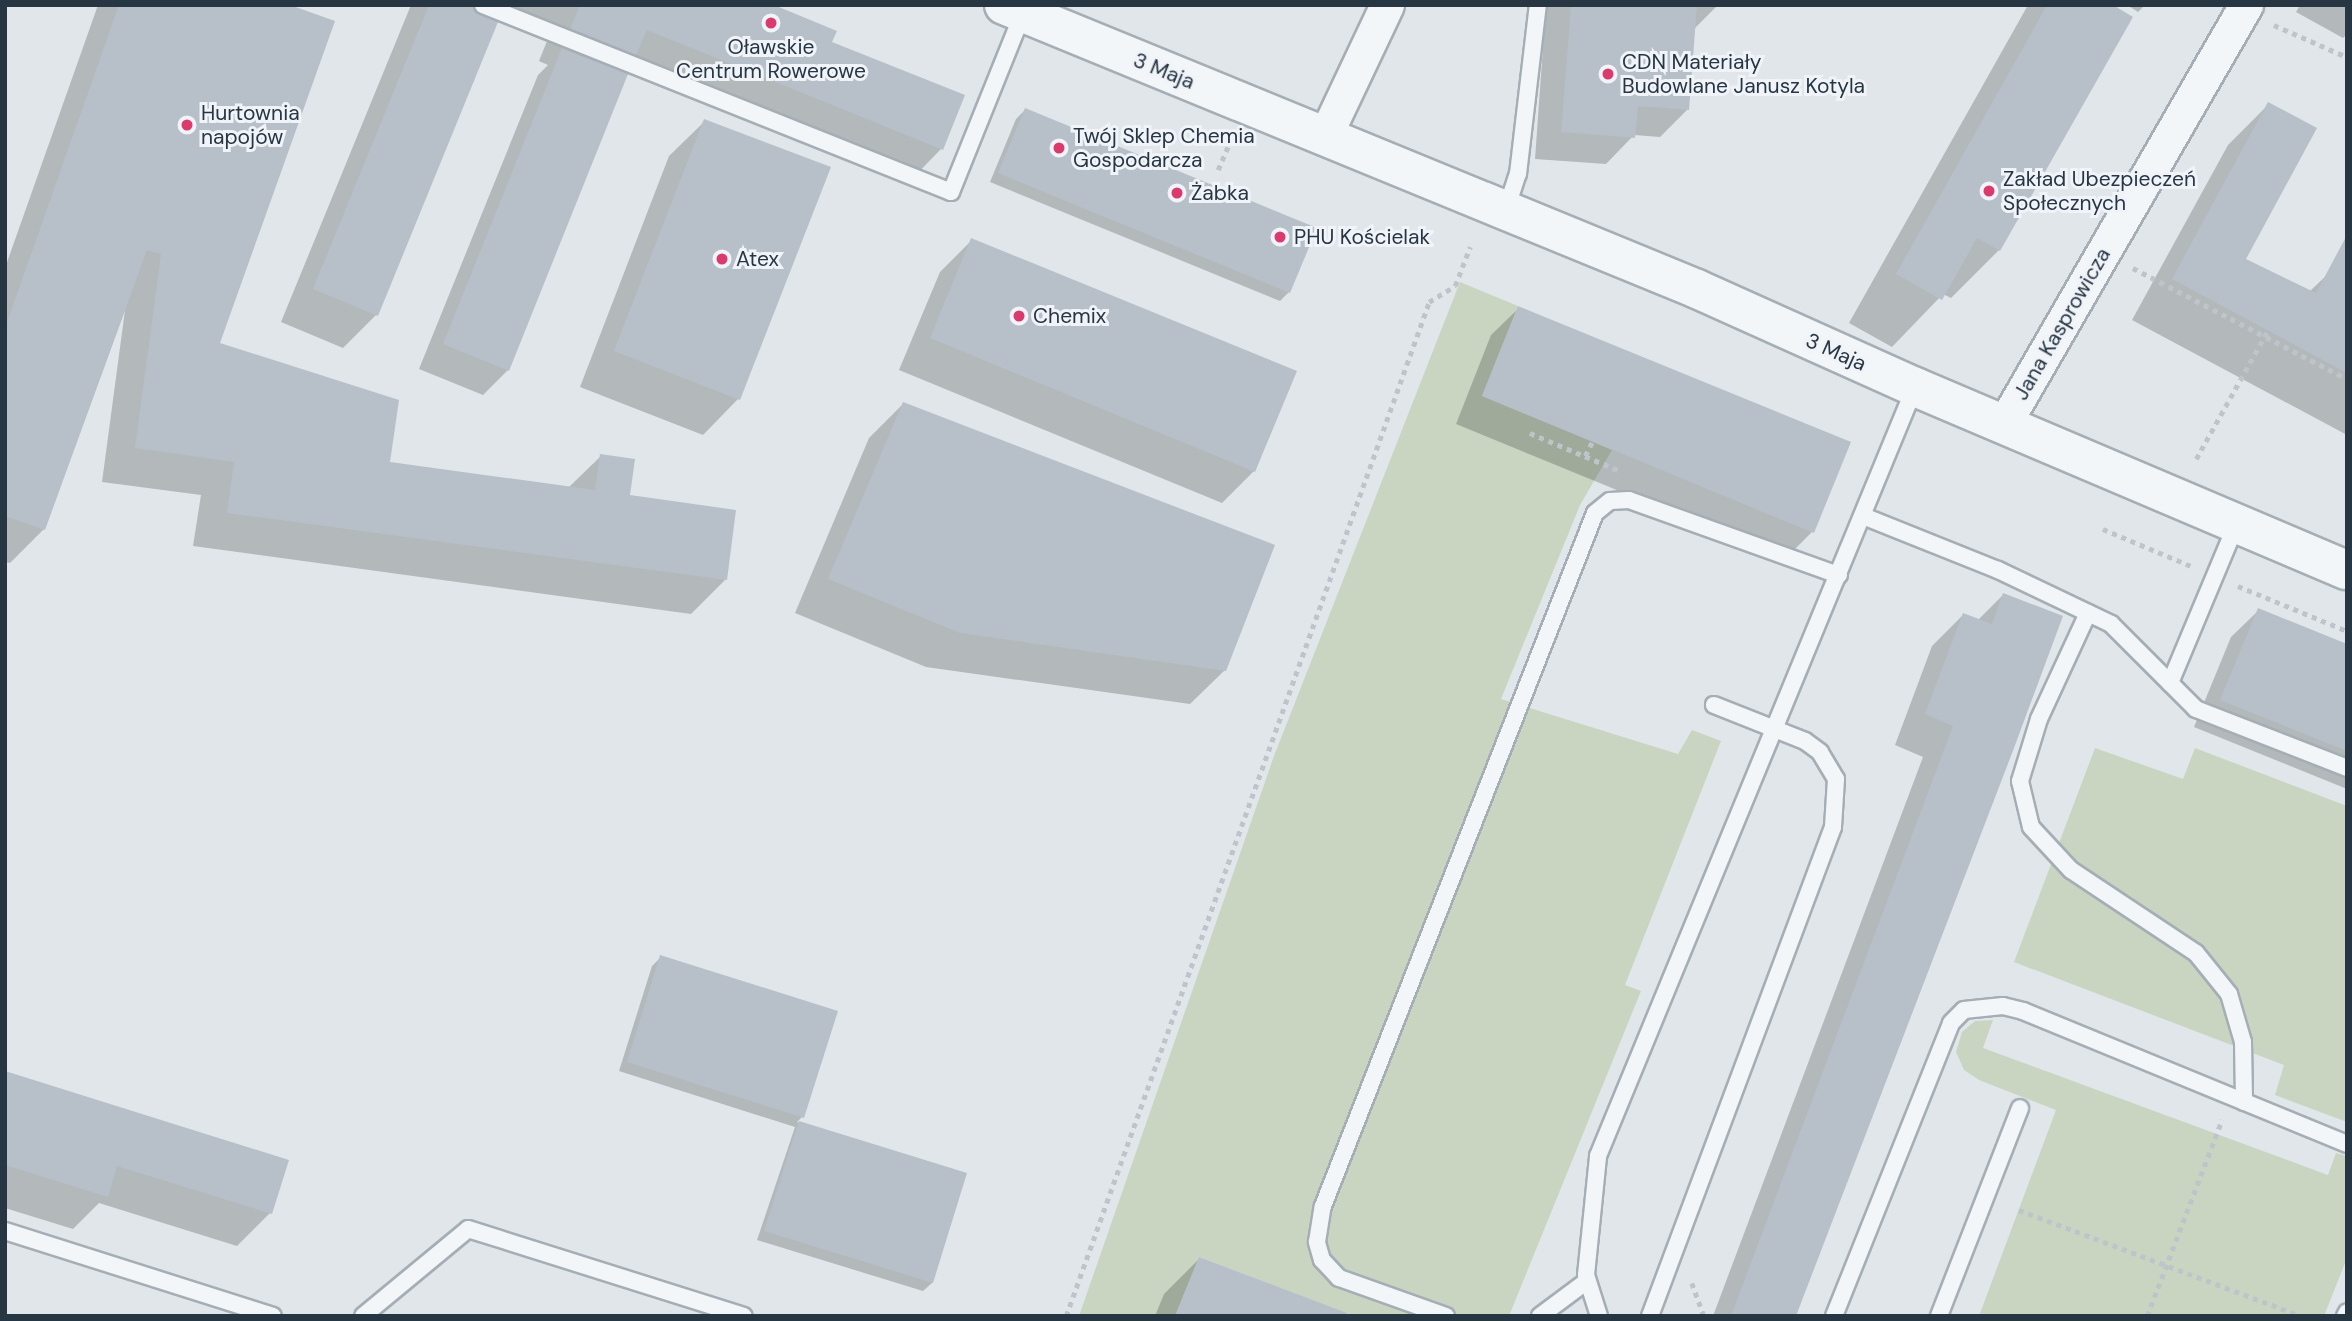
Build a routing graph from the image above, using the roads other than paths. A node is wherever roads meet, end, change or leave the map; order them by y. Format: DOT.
graph roads {
  1 [pos="483,5"];
  2 [pos="1387,5"];
  3 [pos="1538,5"];
  4 [pos="1013,9"];
  5 [pos="2257,14"];
  6 [pos="1325,136"];
  7 [pos="1506,210"];
  8 [pos="1915,387"];
  9 [pos="2004,425"];
  10 [pos="1863,516"];
  11 [pos="2236,525"];
  12 [pos="2347,570"];
  13 [pos="1839,575"];
  14 [pos="2088,613"];
  15 [pos="2170,683"];
  16 [pos="1714,705"];
  17 [pos="1774,729"];
  18 [pos="2347,768"];
  19 [pos="2237,1099"];
  20 [pos="2020,1108"];
  21 [pos="2347,1144"];
  22 [pos="5,1231"];
  23 [pos="1587,1280"];
  24 [pos="272,1316"];
  25 [pos="363,1316"];
  26 [pos="744,1316"];
  27 [pos="1447,1316"];
  28 [pos="1540,1316"];
  29 [pos="1599,1316"];
  30 [pos="1650,1316"];
  31 [pos="1834,1316"];
  32 [pos="1939,1316"];
  1 -- 4 [label="lane"];
  2 -- 6 [label="street"];
  3 -- 7 [label="lane"];
  4 -- 6 [label="street, 3 Maja"];
  5 -- 9 [label="street, Jana Kasprowicza"];
  6 -- 7 [label="street, 3 Maja"];
  7 -- 8 [label="street, 3 Maja"];
  8 -- 9 [label="street, 3 Maja"];
  8 -- 10 [label="lane"];
  9 -- 11 [label="street, 3 Maja"];
  10 -- 13 [label="lane"];
  10 -- 14 [label="lane"];
  11 -- 12 [label="street, 3 Maja"];
  11 -- 15 [label="lane"];
  13 -- 17 [label="lane"];
  13 -- 27 [label="lane"];
  14 -- 15 [label="lane"];
  14 -- 19 [label="lane"];
  15 -- 18 [label="lane"];
  16 -- 17 [label="lane"];
  17 -- 23 [label="lane"];
  17 -- 30 [label="lane"];
  19 -- 21 [label="lane"];
  19 -- 31 [label="lane"];
  20 -- 32 [label="lane"];
  22 -- 24 [label="lane"];
  23 -- 28 [label="lane"];
  23 -- 29 [label="lane"];
  25 -- 26 [label="lane"];
}
